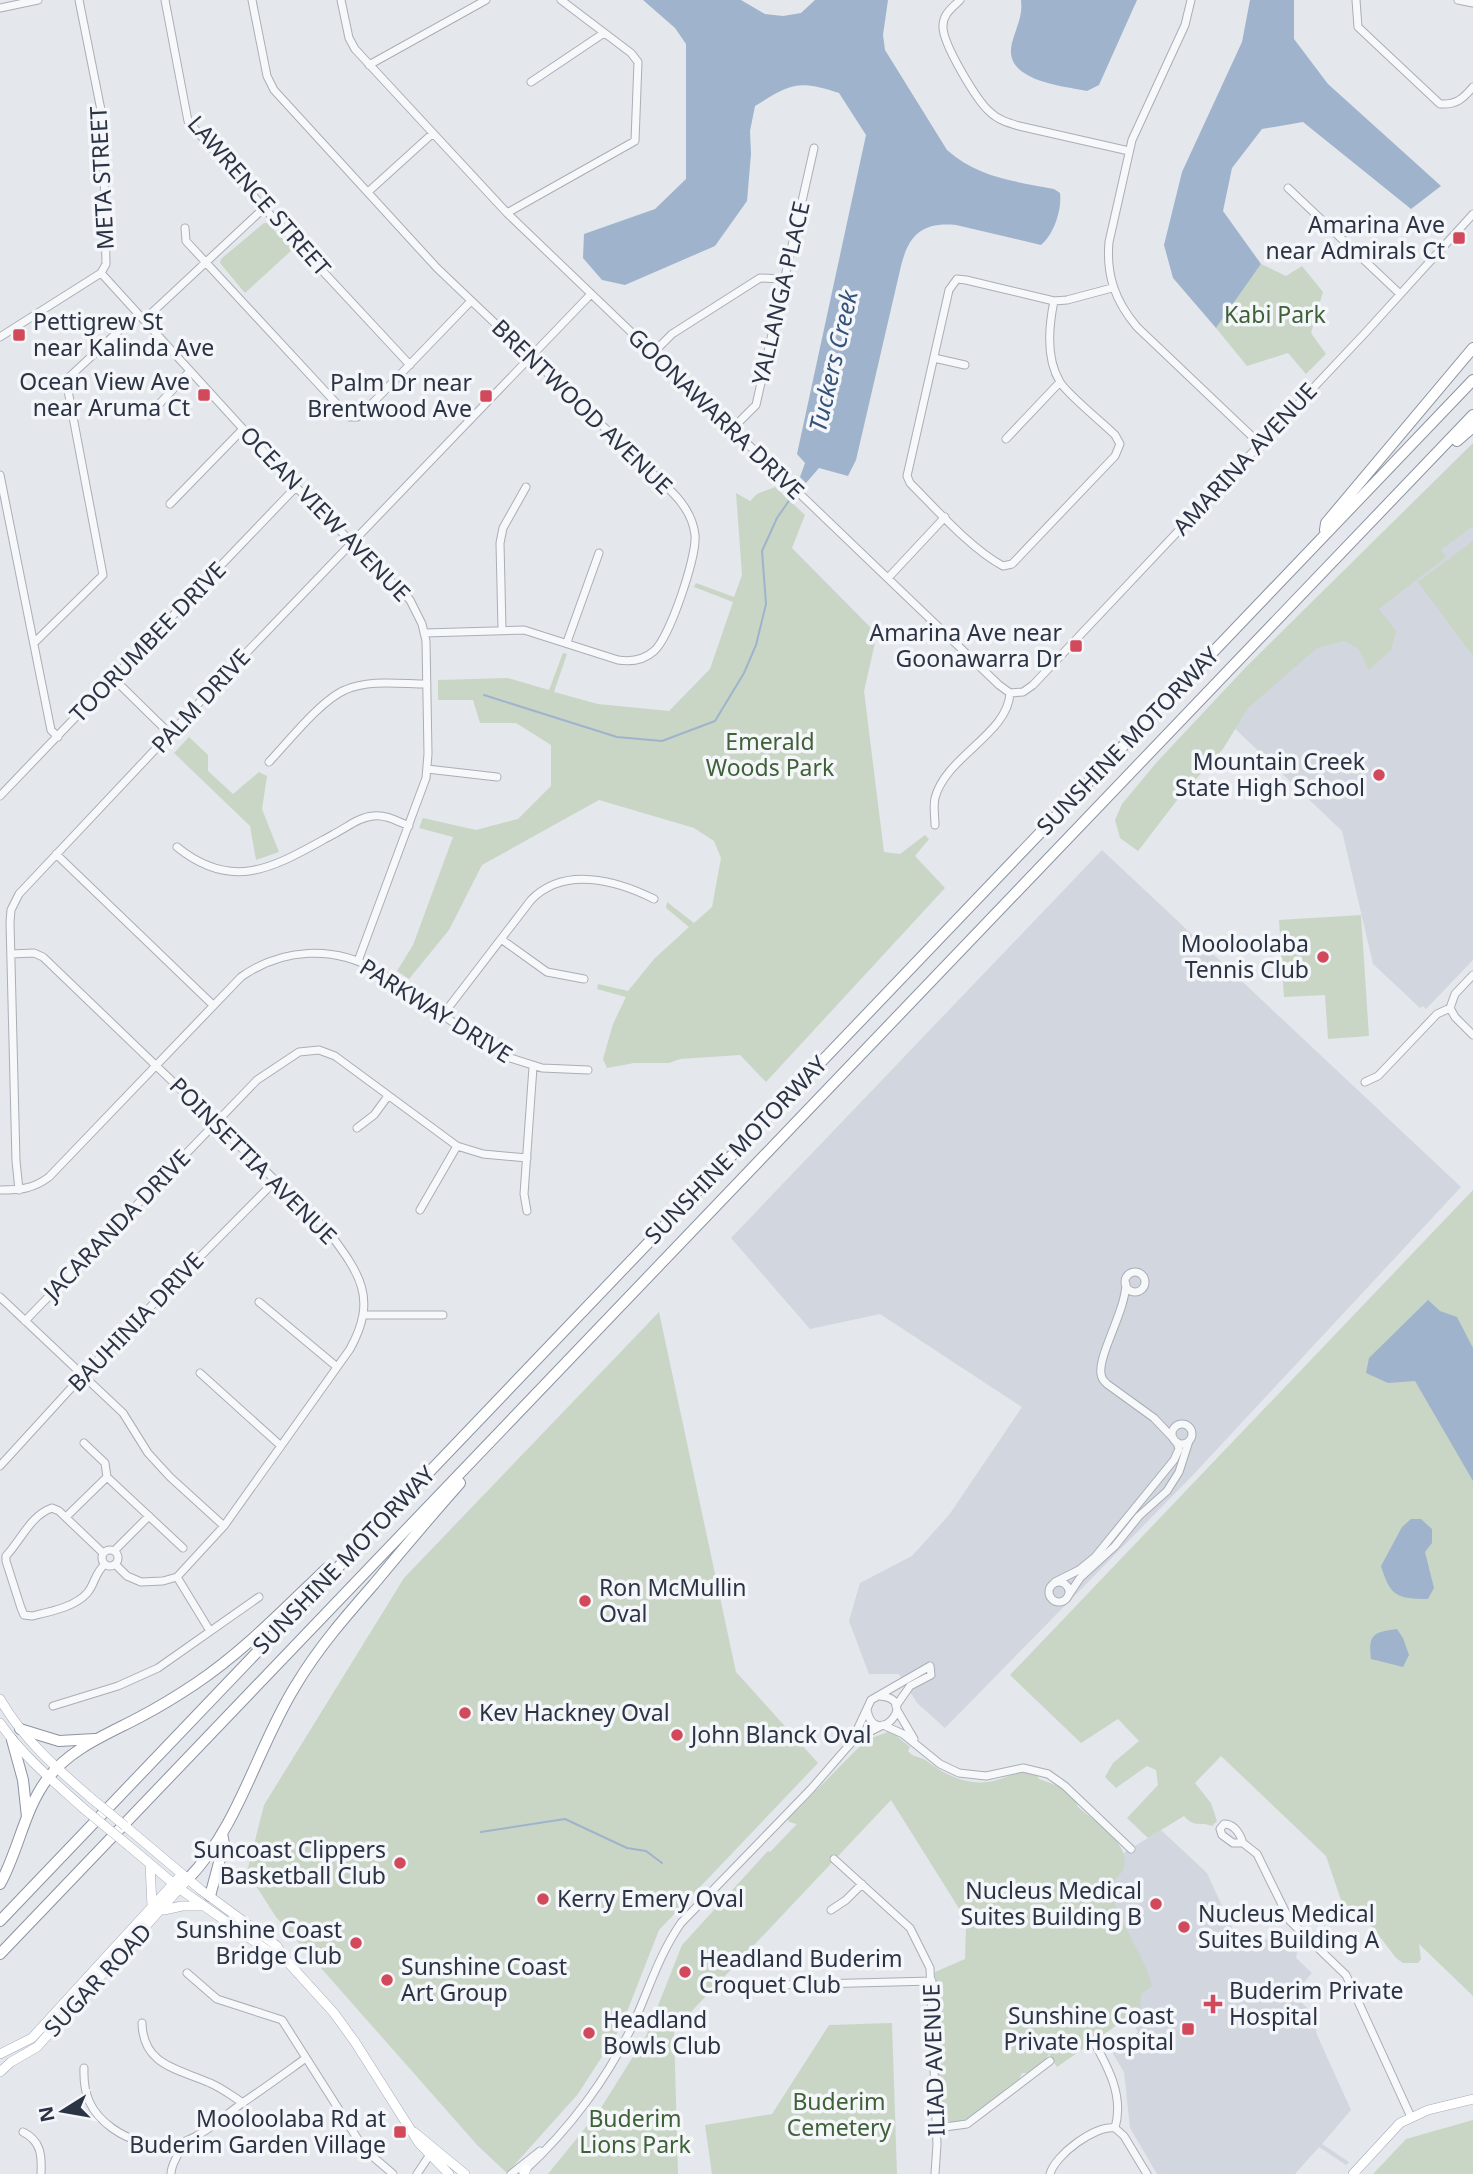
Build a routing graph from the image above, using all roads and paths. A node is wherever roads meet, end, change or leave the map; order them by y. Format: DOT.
graph roads {
  1 [pos="38,0"];
  2 [pos="79,0"];
  3 [pos="165,0"];
  4 [pos="252,0"];
  5 [pos="341,0"];
  6 [pos="486,0"];
  7 [pos="561,0"];
  8 [pos="960,0"];
  9 [pos="1191,0"];
  10 [pos="1356,0"];
  11 [pos="1458,0"];
  12 [pos="1473,3"];
  13 [pos="0,8"];
  14 [pos="604,33"];
  15 [pos="369,65"];
  16 [pos="531,82"];
  17 [pos="1473,88"];
  18 [pos="432,134"];
  19 [pos="814,148"];
  20 [pos="1129,151"];
  21 [pos="1288,188"];
  22 [pos="368,192"];
  23 [pos="264,208"];
  24 [pos="507,213"];
  25 [pos="1473,214"];
  26 [pos="186,228"];
  27 [pos="205,263"];
  28 [pos="101,274"];
  29 [pos="783,279"];
  30 [pos="1112,288"];
  31 [pos="591,294"];
  32 [pos="1400,294"];
  33 [pos="471,301"];
  34 [pos="1054,301"];
  35 [pos="137,313"];
  36 [pos="144,320"];
  37 [pos="0,337"];
  38 [pos="1473,348"];
  39 [pos="653,353"];
  40 [pos="531,357"];
  41 [pos="934,358"];
  42 [pos="410,365"];
  43 [pos="965,365"];
  44 [pos="190,371"];
  45 [pos="1473,380"];
  46 [pos="1060,382"];
  47 [pos="149,415"];
  48 [pos="1473,415"];
  49 [pos="1473,427"];
  50 [pos="243,429"];
  51 [pos="732,429"];
  52 [pos="1006,439"];
  53 [pos="1260,444"];
  54 [pos="1442,448"];
  55 [pos="0,475"];
  56 [pos="296,487"];
  57 [pos="526,487"];
  58 [pos="170,504"];
  59 [pos="945,517"];
  60 [pos="1324,536"];
  61 [pos="353,544"];
  62 [pos="599,553"];
  63 [pos="888,578"];
  64 [pos="502,629"];
  65 [pos="425,632"];
  66 [pos="567,642"];
  67 [pos="34,643"];
  68 [pos="114,679"];
  69 [pos="427,684"];
  70 [pos="1010,693"];
  71 [pos="170,734"];
  72 [pos="58,737"];
  73 [pos="269,762"];
  74 [pos="427,769"];
  75 [pos="497,777"];
  76 [pos="0,796"];
  77 [pos="409,825"];
  78 [pos="935,825"];
  79 [pos="177,847"];
  80 [pos="56,855"];
  81 [pos="654,899"];
  82 [pos="0,908"];
  83 [pos="11,910"];
  84 [pos="501,939"];
  85 [pos="11,954"];
  86 [pos="358,961"];
  87 [pos="1473,975"];
  88 [pos="584,979"];
  89 [pos="214,1005"];
  90 [pos="1450,1008"];
  91 [pos="442,1016"];
  92 [pos="1473,1035"];
  93 [pos="156,1065"];
  94 [pos="533,1067"];
  95 [pos="588,1070"];
  96 [pos="1365,1082"];
  97 [pos="388,1096"];
  98 [pos="216,1122"];
  99 [pos="358,1128"];
  100 [pos="457,1146"];
  101 [pos="527,1158"];
  102 [pos="276,1180"];
  103 [pos="0,1190"];
  104 [pos="19,1190"];
  105 [pos="420,1210"];
  106 [pos="527,1211"];
  107 [pos="1126,1284"];
  108 [pos="1141,1291"];
  109 [pos="0,1297"];
  110 [pos="259,1302"];
  111 [pos="1122,1311"];
  112 [pos="365,1315"];
  113 [pos="443,1315"];
  114 [pos="25,1321"];
  115 [pos="337,1367"];
  116 [pos="200,1373"];
  117 [pos="84,1374"];
  118 [pos="1154,1418"];
  119 [pos="1179,1425"];
  120 [pos="1175,1441"];
  121 [pos="1189,1441"];
  122 [pos="84,1443"];
  123 [pos="281,1446"];
  124 [pos="0,1466"];
  125 [pos="466,1467"];
  126 [pos="107,1477"];
  127 [pos="391,1510"];
  128 [pos="149,1516"];
  129 [pos="65,1517"];
  130 [pos="224,1526"];
  131 [pos="183,1548"];
  132 [pos="114,1551"];
  133 [pos="103,1553"];
  134 [pos="105,1564"];
  135 [pos="115,1564"];
  136 [pos="177,1577"];
  137 [pos="1055,1582"];
  138 [pos="1068,1596"];
  139 [pos="259,1597"];
  140 [pos="210,1631"];
  141 [pos="876,1697"];
  142 [pos="0,1699"];
  143 [pos="52,1706"];
  144 [pos="896,1708"];
  145 [pos="867,1709"];
  146 [pos="0,1723"];
  147 [pos="882,1726"];
  148 [pos="20,1729"];
  149 [pos="96,1739"];
  150 [pos="12,1740"];
  151 [pos="851,1742"];
  152 [pos="916,1743"];
  153 [pos="57,1768"];
  154 [pos="48,1778"];
  155 [pos="27,1817"];
  156 [pos="222,1833"];
  157 [pos="1243,1843"];
  158 [pos="1131,1849"];
  159 [pos="834,1859"];
  160 [pos="150,1864"];
  161 [pos="185,1877"];
  162 [pos="0,1884"];
  163 [pos="862,1884"];
  164 [pos="177,1886"];
  165 [pos="206,1901"];
  166 [pos="152,1906"];
  167 [pos="162,1910"];
  168 [pos="831,1910"];
  169 [pos="0,1921"];
  170 [pos="0,1954"];
  171 [pos="187,1973"];
  172 [pos="932,1981"];
  173 [pos="758,1991"];
  174 [pos="142,2023"];
  175 [pos="1094,2042"];
  176 [pos="0,2054"];
  177 [pos="306,2057"];
  178 [pos="1050,2061"];
  179 [pos="83,2068"];
  180 [pos="0,2073"];
  181 [pos="1473,2099"];
  182 [pos="243,2103"];
  183 [pos="1411,2117"];
  184 [pos="937,2128"];
  185 [pos="1115,2128"];
  186 [pos="410,2129"];
  187 [pos="23,2132"];
  188 [pos="180,2143"];
  189 [pos="546,2146"];
  190 [pos="429,2155"];
  191 [pos="524,2172"];
  192 [pos="41,2174"];
  193 [pos="171,2174"];
  194 [pos="393,2174"];
  195 [pos="417,2174"];
  196 [pos="449,2174"];
  197 [pos="465,2174"];
  198 [pos="511,2174"];
  199 [pos="935,2174"];
  200 [pos="1050,2174"];
  201 [pos="1147,2174"];
  202 [pos="1353,2174"];
  1 -- 13 [label="street"];
  2 -- 28 [label="street, META STREET"];
  3 -- 23 [label="street, LAWRENCE STREET"];
  4 -- 22 [label="street, BRENTWOOD AVENUE"];
  5 -- 15 [label="street, GOONAWARRA DRIVE"];
  6 -- 15 [label="street"];
  7 -- 14 [label="street"];
  8 -- 20 [label="street"];
  9 -- 20 [label="street"];
  10 -- 17 [label="street"];
  11 -- 12 [label="street"];
  14 -- 16 [label="street"];
  14 -- 24 [label="street"];
  15 -- 18 [label="street, GOONAWARRA DRIVE"];
  18 -- 22 [label="street"];
  18 -- 24 [label="street, GOONAWARRA DRIVE"];
  19 -- 29 [label="street, YALLANGA PLACE"];
  20 -- 30 [label="street"];
  21 -- 32 [label="street"];
  22 -- 33 [label="street, BRENTWOOD AVENUE"];
  23 -- 27 [label="street"];
  23 -- 42 [label="street, LAWRENCE STREET"];
  24 -- 31 [label="street, GOONAWARRA DRIVE"];
  25 -- 32 [label="street, AMARINA AVENUE"];
  26 -- 27 [label="street"];
  27 -- 36 [label="street"];
  27 -- 42 [label="street"];
  28 -- 35 [label="street, OCEAN VIEW AVENUE"];
  28 -- 37 [label="street"];
  29 -- 39 [label="street"];
  29 -- 51 [label="street, YALLANGA PLACE"];
  30 -- 34 [label="street"];
  30 -- 53 [label="street"];
  31 -- 39 [label="street, GOONAWARRA DRIVE"];
  31 -- 40 [label="street, PALM DRIVE"];
  32 -- 53 [label="street, AMARINA AVENUE"];
  33 -- 40 [label="street, BRENTWOOD AVENUE"];
  33 -- 42 [label="street"];
  34 -- 41 [label="street"];
  34 -- 46 [label="street"];
  35 -- 36 [label="street, OCEAN VIEW AVENUE"];
  35 -- 67 [label="street"];
  36 -- 44 [label="street, OCEAN VIEW AVENUE"];
  38 -- 60 [label="highway"];
  39 -- 51 [label="street, GOONAWARRA DRIVE"];
  40 -- 61 [label="street, PALM DRIVE"];
  40 -- 66 [label="street, BRENTWOOD AVENUE"];
  41 -- 43 [label="street"];
  41 -- 59 [label="street"];
  44 -- 47 [label="street"];
  44 -- 50 [label="street, OCEAN VIEW AVENUE"];
  45 -- 60 [label="highway, SUNSHINE MOTORWAY"];
  46 -- 52 [label="street"];
  46 -- 59 [label="street"];
  48 -- 54 [label="highway, SUNSHINE MOTORWAY"];
  49 -- 54 [label="highway"];
  50 -- 56 [label="street, OCEAN VIEW AVENUE"];
  50 -- 58 [label="street"];
  51 -- 63 [label="street, GOONAWARRA DRIVE"];
  53 -- 70 [label="street, AMARINA AVENUE"];
  54 -- 125 [label="highway, SUNSHINE MOTORWAY"];
  55 -- 67 [label="street"];
  56 -- 61 [label="street, OCEAN VIEW AVENUE"];
  56 -- 68 [label="street, TOORUMBEE DRIVE"];
  57 -- 64 [label="street"];
  59 -- 63 [label="street"];
  60 -- 127 [label="highway, SUNSHINE MOTORWAY"];
  61 -- 65 [label="street, OCEAN VIEW AVENUE"];
  61 -- 71 [label="street, PALM DRIVE"];
  62 -- 66 [label="street"];
  63 -- 70 [label="street, GOONAWARRA DRIVE"];
  64 -- 65 [label="street, BRENTWOOD AVENUE"];
  64 -- 66 [label="street, BRENTWOOD AVENUE"];
  65 -- 69 [label="street, OCEAN VIEW AVENUE"];
  67 -- 72 [label="street"];
  68 -- 71 [label="street"];
  68 -- 72 [label="street, TOORUMBEE DRIVE"];
  69 -- 73 [label="street"];
  69 -- 74 [label="street, OCEAN VIEW AVENUE"];
  70 -- 78 [label="street"];
  71 -- 80 [label="street, PALM DRIVE"];
  72 -- 76 [label="street, TOORUMBEE DRIVE"];
  74 -- 75 [label="street"];
  74 -- 77 [label="street, OCEAN VIEW AVENUE"];
  77 -- 79 [label="street"];
  77 -- 86 [label="street, OCEAN VIEW AVENUE"];
  80 -- 83 [label="street, PALM DRIVE"];
  80 -- 89 [label="street"];
  81 -- 84 [label="street"];
  82 -- 83 [label="street"];
  83 -- 85 [label="street"];
  84 -- 88 [label="street"];
  84 -- 91 [label="street"];
  85 -- 93 [label="street, POINSETTIA AVENUE"];
  85 -- 104 [label="street"];
  86 -- 89 [label="street, PARKWAY DRIVE"];
  86 -- 91 [label="street, PARKWAY DRIVE"];
  87 -- 90 [label="street"];
  89 -- 93 [label="street, PARKWAY DRIVE"];
  90 -- 92 [label="street"];
  90 -- 96 [label="street"];
  91 -- 94 [label="street, PARKWAY DRIVE"];
  93 -- 98 [label="street, POINSETTIA AVENUE"];
  93 -- 104 [label="street, PARKWAY DRIVE"];
  94 -- 95 [label="street, PARKWAY DRIVE"];
  94 -- 101 [label="street"];
  97 -- 98 [label="street, JACARANDA DRIVE"];
  97 -- 99 [label="street"];
  97 -- 100 [label="street, JACARANDA DRIVE"];
  98 -- 102 [label="street, POINSETTIA AVENUE"];
  98 -- 114 [label="street, JACARANDA DRIVE"];
  100 -- 101 [label="street, JACARANDA DRIVE"];
  100 -- 105 [label="street"];
  101 -- 106 [label="street"];
  102 -- 112 [label="street, POINSETTIA AVENUE"];
  102 -- 117 [label="street, BAUHINIA DRIVE"];
  103 -- 104 [label="street, PARKWAY DRIVE"];
  107 -- 108 [label="street"];
  107 -- 108 [label="street"];
  107 -- 111 [label="street"];
  108 -- 111 [label="street"];
  109 -- 114 [label="street"];
  110 -- 115 [label="street"];
  111 -- 118 [label="street"];
  112 -- 113 [label="street"];
  112 -- 115 [label="street"];
  114 -- 117 [label="street"];
  115 -- 123 [label="street"];
  116 -- 123 [label="street"];
  117 -- 124 [label="street, BAUHINIA DRIVE"];
  117 -- 130 [label="street"];
  118 -- 119 [label="street"];
  118 -- 120 [label="street"];
  119 -- 120 [label="street"];
  119 -- 121 [label="street"];
  120 -- 121 [label="street"];
  120 -- 137 [label="street"];
  121 -- 138 [label="street"];
  122 -- 126 [label="street"];
  123 -- 130 [label="street"];
  125 -- 156 [label="highway"];
  125 -- 170 [label="highway, SUNSHINE MOTORWAY"];
  126 -- 128 [label="street"];
  126 -- 129 [label="street"];
  127 -- 149 [label="highway"];
  127 -- 169 [label="highway, SUNSHINE MOTORWAY"];
  128 -- 131 [label="street"];
  128 -- 132 [label="street"];
  129 -- 133 [label="street"];
  129 -- 134 [label="street"];
  130 -- 136 [label="street"];
  132 -- 133 [label="street"];
  132 -- 135 [label="street"];
  133 -- 134 [label="street"];
  134 -- 135 [label="street"];
  135 -- 136 [label="street"];
  136 -- 140 [label="street"];
  137 -- 138 [label="street"];
  137 -- 138 [label="street"];
  139 -- 140 [label="street"];
  140 -- 143 [label="street"];
  141 -- 144 [label="street"];
  141 -- 144 [label="street"];
  141 -- 145 [label="street"];
  142 -- 148 [label="main road"];
  144 -- 147 [label="street"];
  144 -- 152 [label="street"];
  145 -- 147 [label="street"];
  145 -- 151 [label="street"];
  146 -- 150 [label="main road"];
  147 -- 151 [label="street"];
  147 -- 152 [label="street"];
  148 -- 149 [label="highway"];
  148 -- 153 [label="main road"];
  149 -- 153 [label="highway"];
  150 -- 154 [label="main road"];
  150 -- 155 [label="highway"];
  151 -- 189 [label="street"];
  152 -- 158 [label="street"];
  153 -- 154 [label="highway"];
  153 -- 161 [label="main road, bridge"];
  154 -- 155 [label="highway"];
  154 -- 160 [label="main road, bridge"];
  155 -- 162 [label="highway"];
  156 -- 161 [label="highway"];
  156 -- 165 [label="highway"];
  157 -- 183 [label="street"];
  159 -- 163 [label="street, ILIAD AVENUE"];
  160 -- 164 [label="main road"];
  160 -- 166 [label="main road"];
  161 -- 164 [label="main road, SUGAR ROAD"];
  161 -- 165 [label="main road"];
  163 -- 168 [label="street"];
  163 -- 172 [label="street, ILIAD AVENUE"];
  164 -- 165 [label="main road"];
  164 -- 166 [label="main road, SUGAR ROAD"];
  164 -- 167 [label="main road, SUGAR ROAD"];
  165 -- 167 [label="main road"];
  165 -- 186 [label="main road"];
  166 -- 176 [label="main road, SUGAR ROAD"];
  167 -- 180 [label="main road, SUGAR ROAD"];
  171 -- 177 [label="street"];
  172 -- 173 [label="street"];
  172 -- 184 [label="street, ILIAD AVENUE"];
  174 -- 182 [label="street"];
  175 -- 185 [label="street"];
  177 -- 182 [label="street"];
  177 -- 194 [label="street"];
  178 -- 184 [label="street"];
  179 -- 188 [label="street"];
  181 -- 183 [label="main road"];
  182 -- 188 [label="street"];
  183 -- 202 [label="main road"];
  184 -- 199 [label="street, ILIAD AVENUE"];
  185 -- 200 [label="street"];
  185 -- 201 [label="street"];
  186 -- 190 [label="main road"];
  186 -- 197 [label="main road"];
  187 -- 192 [label="street"];
  188 -- 193 [label="street"];
  189 -- 191 [label="street"];
  189 -- 198 [label="street"];
  190 -- 195 [label="street"];
  190 -- 196 [label="main road"];
}
